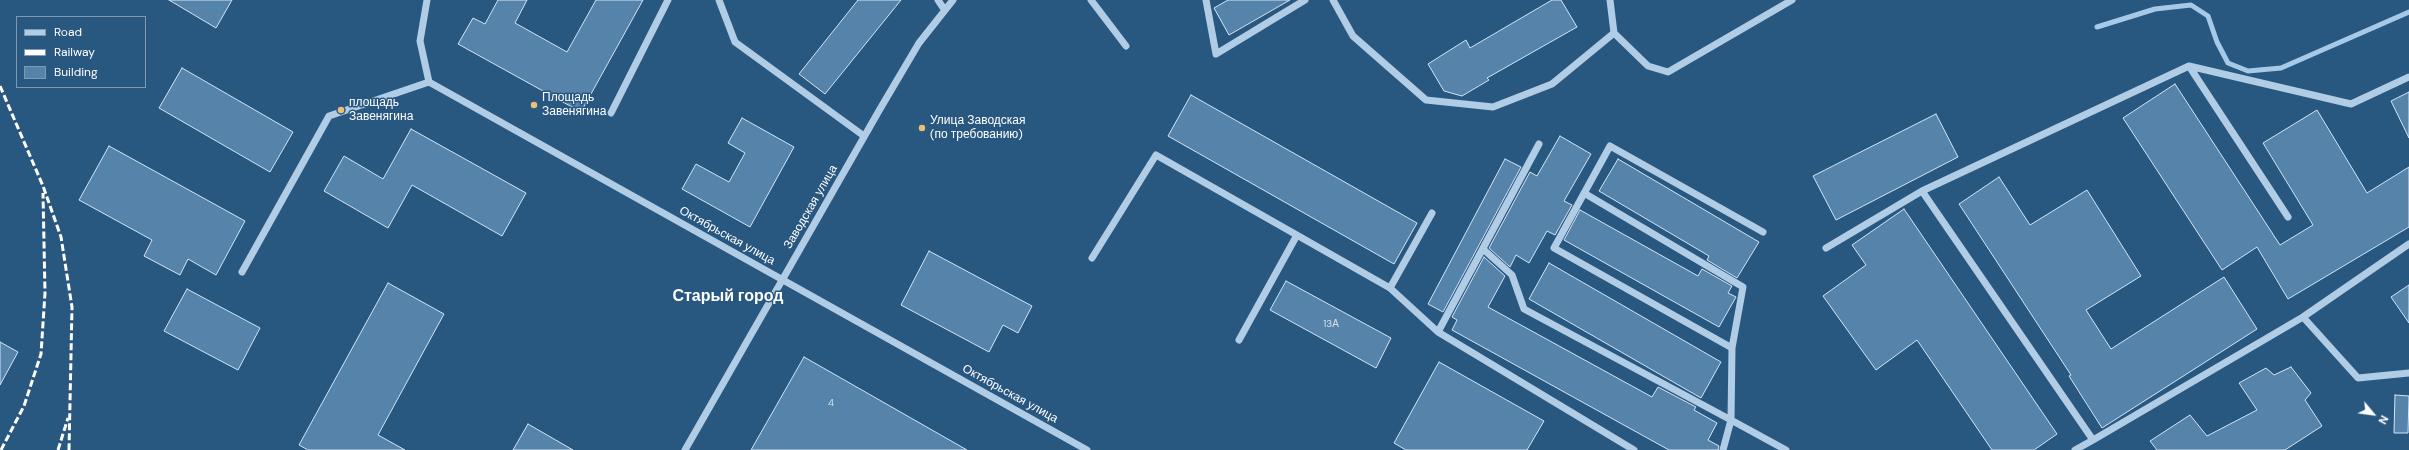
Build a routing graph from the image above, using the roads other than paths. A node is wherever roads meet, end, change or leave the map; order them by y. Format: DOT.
graph roads {
  1 [pos="427,0"];
  2 [pos="668,0"];
  3 [pos="718,0"];
  4 [pos="938,0"];
  5 [pos="953,0"];
  6 [pos="1091,0"];
  7 [pos="1206,0"];
  8 [pos="1305,0"];
  9 [pos="1332,0"];
  10 [pos="1610,0"];
  11 [pos="1792,0"];
  12 [pos="944,9"];
  13 [pos="1614,34"];
  14 [pos="1126,46"];
  15 [pos="2190,66"];
  16 [pos="2409,77"];
  17 [pos="429,82"];
  18 [pos="611,113"];
  19 [pos="864,136"];
  20 [pos="1540,144"];
  21 [pos="1922,191"];
  22 [pos="1584,193"];
  23 [pos="1432,213"];
  24 [pos="2288,217"];
  25 [pos="1763,232"];
  26 [pos="1297,235"];
  27 [pos="2409,244"];
  28 [pos="1826,248"];
  29 [pos="1482,250"];
  30 [pos="1092,258"];
  31 [pos="242,272"];
  32 [pos="782,280"];
  33 [pos="1390,288"];
  34 [pos="2303,317"];
  35 [pos="1438,332"];
  36 [pos="1239,340"];
  37 [pos="1732,348"];
  38 [pos="2409,373"];
  39 [pos="1731,420"];
  40 [pos="2093,440"];
  41 [pos="685,450"];
  42 [pos="1087,450"];
  43 [pos="1634,450"];
  44 [pos="1724,450"];
  45 [pos="1786,450"];
  46 [pos="2075,450"];
  1 -- 17 [label="street"];
  2 -- 18 [label="street"];
  3 -- 19 [label="street"];
  4 -- 12 [label="street"];
  5 -- 12 [label="street, Заводская улица"];
  6 -- 14 [label="street"];
  7 -- 8 [label="street"];
  9 -- 13 [label="street"];
  10 -- 13 [label="street"];
  11 -- 13 [label="street"];
  12 -- 19 [label="street, Заводская улица"];
  15 -- 16 [label="street"];
  15 -- 21 [label="street"];
  15 -- 24 [label="street"];
  17 -- 31 [label="street"];
  17 -- 32 [label="street, Октябрьская улица"];
  19 -- 32 [label="street, Заводская улица"];
  20 -- 29 [label="street"];
  21 -- 28 [label="street"];
  21 -- 40 [label="street"];
  22 -- 25 [label="street"];
  22 -- 37 [label="street"];
  22 -- 37 [label="street"];
  23 -- 33 [label="street"];
  26 -- 30 [label="street"];
  26 -- 33 [label="street"];
  26 -- 36 [label="street"];
  27 -- 34 [label="street"];
  29 -- 35 [label="street"];
  29 -- 39 [label="street"];
  32 -- 41 [label="street, Заводская улица"];
  32 -- 42 [label="street, Октябрьская улица"];
  33 -- 35 [label="street"];
  34 -- 38 [label="street"];
  34 -- 40 [label="street"];
  35 -- 43 [label="street"];
  37 -- 39 [label="street"];
  39 -- 44 [label="street"];
  39 -- 45 [label="street"];
  40 -- 46 [label="street"];
}
